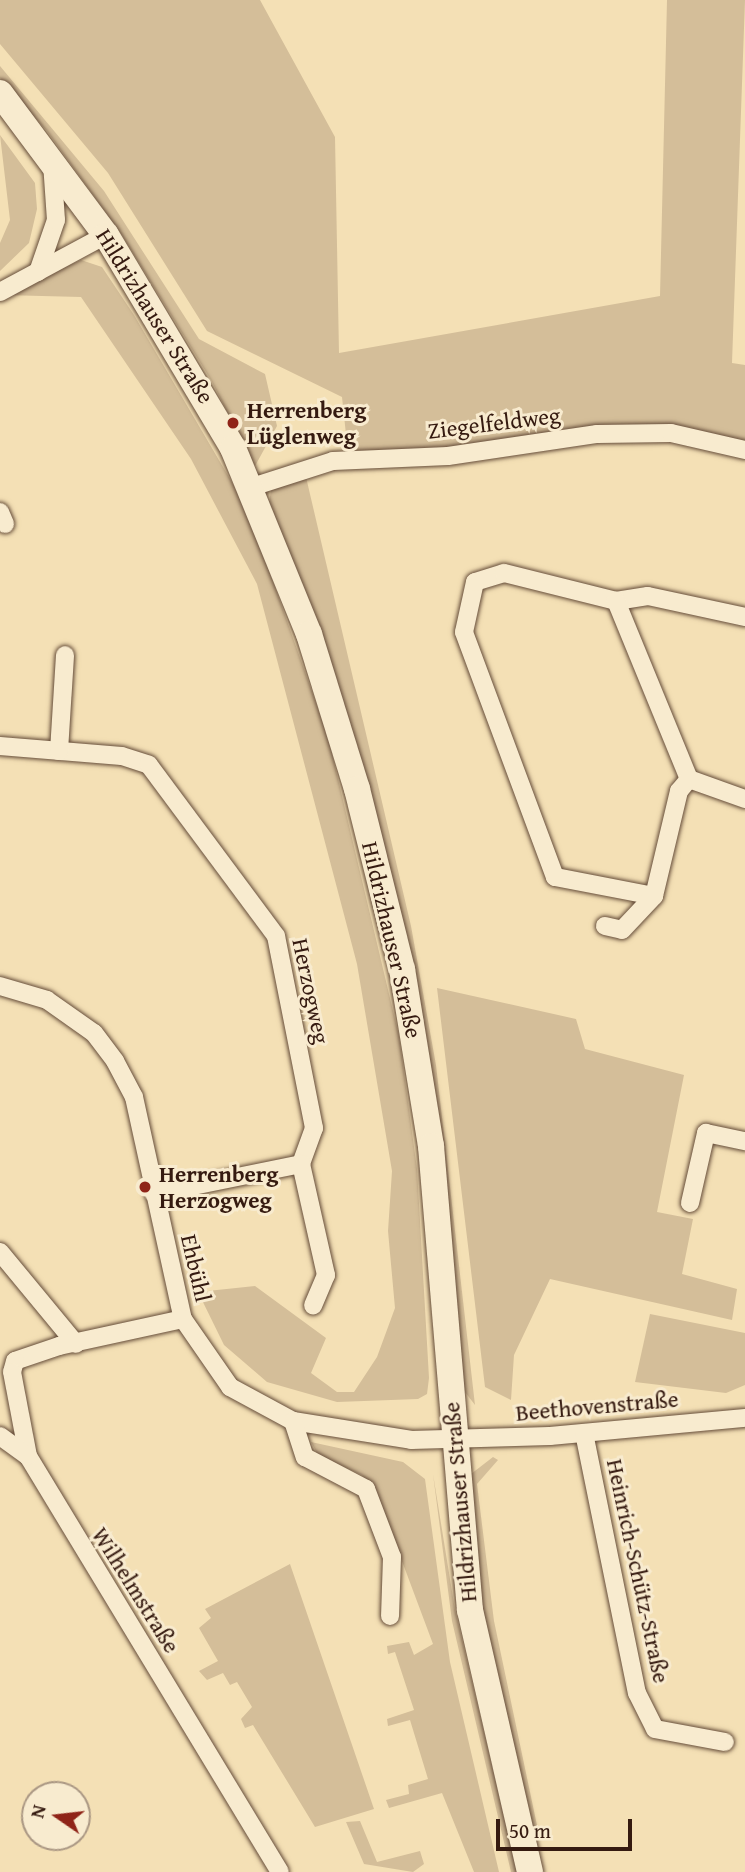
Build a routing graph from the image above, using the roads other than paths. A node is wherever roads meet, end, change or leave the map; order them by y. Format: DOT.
graph roads {
  1 [pos="0,93"];
  2 [pos="51,156"];
  3 [pos="106,236"];
  4 [pos="38,272"];
  5 [pos="0,292"];
  6 [pos="745,450"];
  7 [pos="252,487"];
  8 [pos="616,601"];
  9 [pos="745,617"];
  10 [pos="65,655"];
  11 [pos="0,746"];
  12 [pos="59,751"];
  13 [pos="689,779"];
  14 [pos="745,799"];
  15 [pos="654,896"];
  16 [pos="605,926"];
  17 [pos="0,986"];
  18 [pos="745,1141"];
  19 [pos="301,1164"];
  20 [pos="154,1194"];
  21 [pos="690,1203"];
  22 [pos="0,1252"];
  23 [pos="313,1305"];
  24 [pos="183,1319"];
  25 [pos="68,1345"];
  26 [pos="745,1418"];
  27 [pos="293,1421"];
  28 [pos="584,1433"];
  29 [pos="0,1436"];
  30 [pos="453,1440"];
  31 [pos="28,1456"];
  32 [pos="390,1616"];
  33 [pos="725,1742"];
  34 [pos="281,1872"];
  35 [pos="530,1872"];
  1 -- 2 [label="main road, Hildrizhauser Straße"];
  2 -- 3 [label="main road, Hildrizhauser Straße"];
  2 -- 4 [label="street"];
  3 -- 4 [label="street"];
  3 -- 7 [label="main road, Hildrizhauser Straße"];
  4 -- 5 [label="street"];
  6 -- 7 [label="street, Ziegelfeldweg"];
  7 -- 30 [label="main road, Hildrizhauser Straße"];
  8 -- 9 [label="street"];
  8 -- 13 [label="street"];
  8 -- 15 [label="street"];
  10 -- 12 [label="street"];
  11 -- 12 [label="street, Herzogweg"];
  12 -- 19 [label="street, Herzogweg"];
  13 -- 14 [label="street"];
  13 -- 15 [label="street"];
  15 -- 16 [label="street"];
  17 -- 20 [label="street, Ehbühl"];
  18 -- 21 [label="street"];
  19 -- 20 [label="street"];
  19 -- 23 [label="street"];
  20 -- 24 [label="street, Ehbühl"];
  22 -- 25 [label="street"];
  24 -- 25 [label="street"];
  24 -- 27 [label="street, Ehbühl"];
  25 -- 31 [label="street, Wilhelmstraße"];
  26 -- 28 [label="street, Beethovenstraße"];
  27 -- 30 [label="street, Ehbühl"];
  27 -- 32 [label="street"];
  28 -- 30 [label="street, Beethovenstraße"];
  28 -- 33 [label="street, Heinrich-Schütz-Straße"];
  29 -- 31 [label="street"];
  30 -- 35 [label="main road, Hildrizhauser Straße"];
  31 -- 34 [label="street, Wilhelmstraße"];
}
